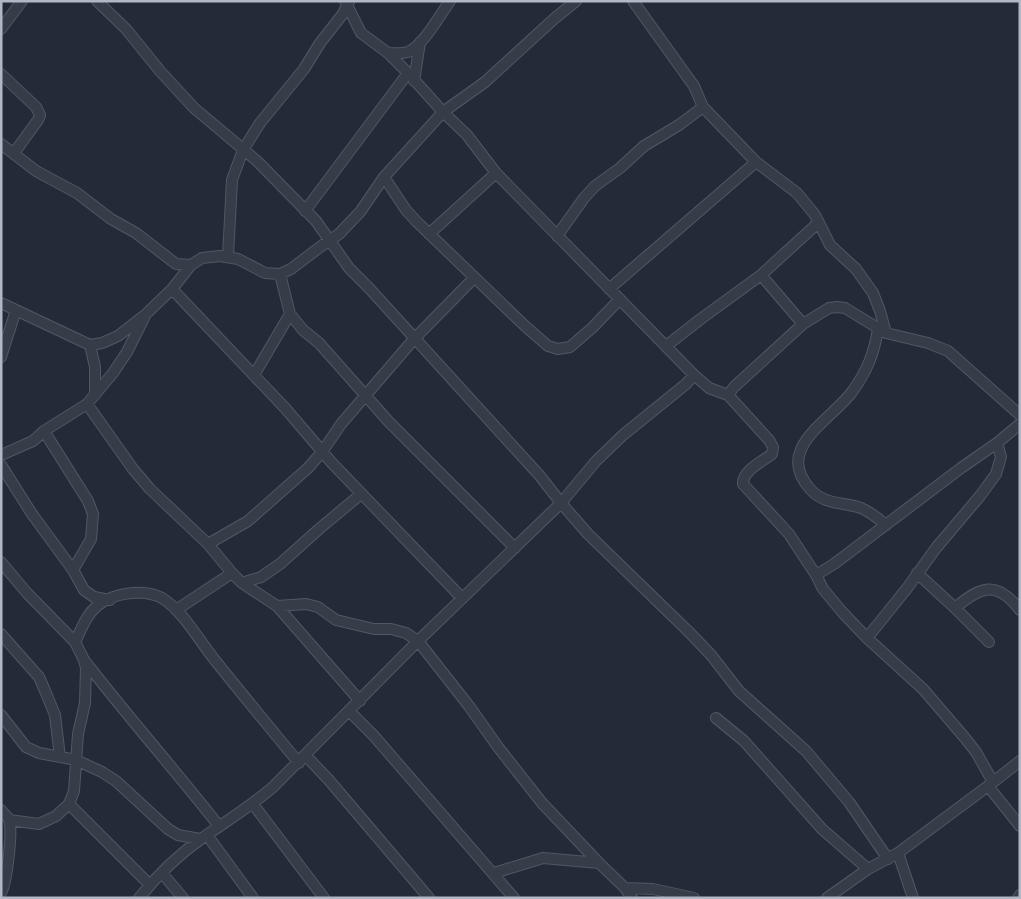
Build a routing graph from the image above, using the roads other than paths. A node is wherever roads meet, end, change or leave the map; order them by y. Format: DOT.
graph roads {
  1 [pos="22,1"];
  2 [pos="97,1"];
  3 [pos="450,1"];
  4 [pos="576,1"];
  5 [pos="633,1"];
  6 [pos="348,3"];
  7 [pos="1,29"];
  8 [pos="420,42"];
  9 [pos="388,53"];
  10 [pos="408,73"];
  11 [pos="1,74"];
  12 [pos="414,81"];
  13 [pos="703,107"];
  14 [pos="443,112"];
  15 [pos="1,144"];
  16 [pos="243,150"];
  17 [pos="14,153"];
  18 [pos="756,162"];
  19 [pos="496,173"];
  20 [pos="384,177"];
  21 [pos="305,212"];
  22 [pos="818,223"];
  23 [pos="429,234"];
  24 [pos="556,236"];
  25 [pos="329,241"];
  26 [pos="228,256"];
  27 [pos="176,264"];
  28 [pos="191,265"];
  29 [pos="280,274"];
  30 [pos="761,275"];
  31 [pos="474,278"];
  32 [pos="180,279"];
  33 [pos="609,289"];
  34 [pos="172,290"];
  35 [pos="620,299"];
  36 [pos="1,303"];
  37 [pos="16,310"];
  38 [pos="290,314"];
  39 [pos="145,315"];
  40 [pos="803,324"];
  41 [pos="882,331"];
  42 [pos="414,339"];
  43 [pos="90,345"];
  44 [pos="666,346"];
  45 [pos="1,357"];
  46 [pos="254,375"];
  47 [pos="694,375"];
  48 [pos="95,394"];
  49 [pos="728,395"];
  50 [pos="366,396"];
  51 [pos="87,404"];
  52 [pos="1020,415"];
  53 [pos="1020,424"];
  54 [pos="44,431"];
  55 [pos="996,443"];
  56 [pos="322,452"];
  57 [pos="1,455"];
  58 [pos="1,464"];
  59 [pos="361,494"];
  60 [pos="560,503"];
  61 [pos="886,525"];
  62 [pos="208,544"];
  63 [pos="515,548"];
  64 [pos="1,562"];
  65 [pos="73,570"];
  66 [pos="232,574"];
  67 [pos="917,574"];
  68 [pos="816,575"];
  69 [pos="242,583"];
  70 [pos="462,598"];
  71 [pos="110,600"];
  72 [pos="277,606"];
  73 [pos="955,608"];
  74 [pos="176,610"];
  75 [pos="1020,610"];
  76 [pos="1,634"];
  77 [pos="867,638"];
  78 [pos="418,641"];
  79 [pos="75,642"];
  80 [pos="989,642"];
  81 [pos="84,660"];
  82 [pos="360,701"];
  83 [pos="349,711"];
  84 [pos="1,715"];
  85 [pos="716,718"];
  86 [pos="60,757"];
  87 [pos="302,759"];
  88 [pos="76,760"];
  89 [pos="1020,761"];
  90 [pos="990,784"];
  91 [pos="69,804"];
  92 [pos="253,804"];
  93 [pos="1,810"];
  94 [pos="9,820"];
  95 [pos="219,826"];
  96 [pos="1020,826"];
  97 [pos="203,837"];
  98 [pos="898,852"];
  99 [pos="888,859"];
  100 [pos="598,863"];
  101 [pos="868,869"];
  102 [pos="494,873"];
  103 [pos="162,874"];
  104 [pos="150,885"];
  105 [pos="625,888"];
  106 [pos="4,894"];
  107 [pos="139,898"];
  108 [pos="184,898"];
  109 [pos="253,898"];
  110 [pos="324,898"];
  111 [pos="429,898"];
  112 [pos="514,898"];
  113 [pos="632,898"];
  114 [pos="694,898"];
  115 [pos="827,898"];
  116 [pos="913,898"];
  1 -- 7 [label="street"];
  2 -- 16 [label="street"];
  3 -- 8 [label="street"];
  4 -- 14 [label="street"];
  5 -- 13 [label="street"];
  6 -- 9 [label="street"];
  6 -- 16 [label="street"];
  8 -- 9 [label="street"];
  8 -- 12 [label="street"];
  9 -- 10 [label="street"];
  10 -- 12 [label="street"];
  10 -- 21 [label="street"];
  11 -- 17 [label="street"];
  12 -- 14 [label="street"];
  13 -- 18 [label="street"];
  13 -- 24 [label="street"];
  14 -- 19 [label="street"];
  14 -- 20 [label="street"];
  15 -- 17 [label="street"];
  16 -- 21 [label="street"];
  16 -- 26 [label="street"];
  17 -- 27 [label="street"];
  18 -- 22 [label="street"];
  18 -- 33 [label="street"];
  19 -- 23 [label="street"];
  19 -- 24 [label="street"];
  20 -- 23 [label="street"];
  20 -- 25 [label="street"];
  21 -- 25 [label="street"];
  22 -- 30 [label="street"];
  22 -- 41 [label="street"];
  23 -- 31 [label="street"];
  24 -- 33 [label="street"];
  25 -- 29 [label="street"];
  25 -- 42 [label="street"];
  26 -- 28 [label="street"];
  26 -- 29 [label="street"];
  27 -- 28 [label="street"];
  27 -- 32 [label="street"];
  28 -- 32 [label="street"];
  29 -- 38 [label="street"];
  30 -- 40 [label="street"];
  30 -- 44 [label="street"];
  31 -- 35 [label="street"];
  31 -- 42 [label="street"];
  32 -- 34 [label="street"];
  33 -- 35 [label="street"];
  34 -- 39 [label="street"];
  34 -- 46 [label="street"];
  35 -- 44 [label="street"];
  36 -- 37 [label="street"];
  37 -- 43 [label="street"];
  37 -- 45 [label="street"];
  38 -- 46 [label="street"];
  38 -- 50 [label="street"];
  39 -- 43 [label="street"];
  39 -- 48 [label="street"];
  40 -- 41 [label="street"];
  40 -- 49 [label="street"];
  41 -- 52 [label="street"];
  41 -- 61 [label="street"];
  42 -- 50 [label="street"];
  42 -- 60 [label="street"];
  43 -- 48 [label="street"];
  44 -- 47 [label="street"];
  46 -- 56 [label="street"];
  47 -- 49 [label="street"];
  47 -- 60 [label="street"];
  48 -- 51 [label="street"];
  49 -- 68 [label="street"];
  50 -- 56 [label="street"];
  50 -- 63 [label="street"];
  51 -- 54 [label="street"];
  51 -- 62 [label="street"];
  53 -- 55 [label="street"];
  54 -- 57 [label="street"];
  54 -- 65 [label="street"];
  55 -- 61 [label="street"];
  55 -- 67 [label="street"];
  56 -- 59 [label="street"];
  56 -- 62 [label="street"];
  58 -- 65 [label="street"];
  59 -- 69 [label="street"];
  59 -- 70 [label="street"];
  60 -- 63 [label="street"];
  60 -- 99 [label="street"];
  61 -- 68 [label="street"];
  62 -- 66 [label="street"];
  63 -- 70 [label="street"];
  64 -- 79 [label="street"];
  65 -- 71 [label="street"];
  66 -- 69 [label="street"];
  66 -- 74 [label="street"];
  67 -- 73 [label="street"];
  67 -- 77 [label="street"];
  68 -- 77 [label="street"];
  69 -- 72 [label="street"];
  70 -- 78 [label="street"];
  71 -- 74 [label="street"];
  71 -- 79 [label="street"];
  72 -- 78 [label="street"];
  72 -- 82 [label="street"];
  73 -- 75 [label="street"];
  73 -- 80 [label="street"];
  74 -- 87 [label="street"];
  76 -- 86 [label="street"];
  77 -- 90 [label="street"];
  78 -- 82 [label="street"];
  78 -- 100 [label="street"];
  79 -- 81 [label="street"];
  81 -- 88 [label="street"];
  81 -- 95 [label="street"];
  82 -- 83 [label="street"];
  83 -- 87 [label="street"];
  83 -- 102 [label="street"];
  84 -- 86 [label="street"];
  85 -- 101 [label="street"];
  86 -- 88 [label="street"];
  87 -- 92 [label="street"];
  87 -- 111 [label="street"];
  88 -- 91 [label="street"];
  88 -- 97 [label="street"];
  89 -- 90 [label="street"];
  90 -- 96 [label="street"];
  90 -- 98 [label="street"];
  91 -- 94 [label="street"];
  91 -- 104 [label="street"];
  92 -- 95 [label="street"];
  92 -- 110 [label="street"];
  93 -- 94 [label="street"];
  94 -- 106 [label="street"];
  95 -- 97 [label="street"];
  97 -- 103 [label="street"];
  97 -- 109 [label="street"];
  98 -- 99 [label="street"];
  98 -- 116 [label="street"];
  99 -- 101 [label="street"];
  100 -- 102 [label="street"];
  100 -- 105 [label="street"];
  101 -- 115 [label="street"];
  102 -- 112 [label="street"];
  103 -- 104 [label="street"];
  103 -- 108 [label="street"];
  104 -- 107 [label="street"];
  105 -- 113 [label="street"];
  105 -- 114 [label="street"];
}
